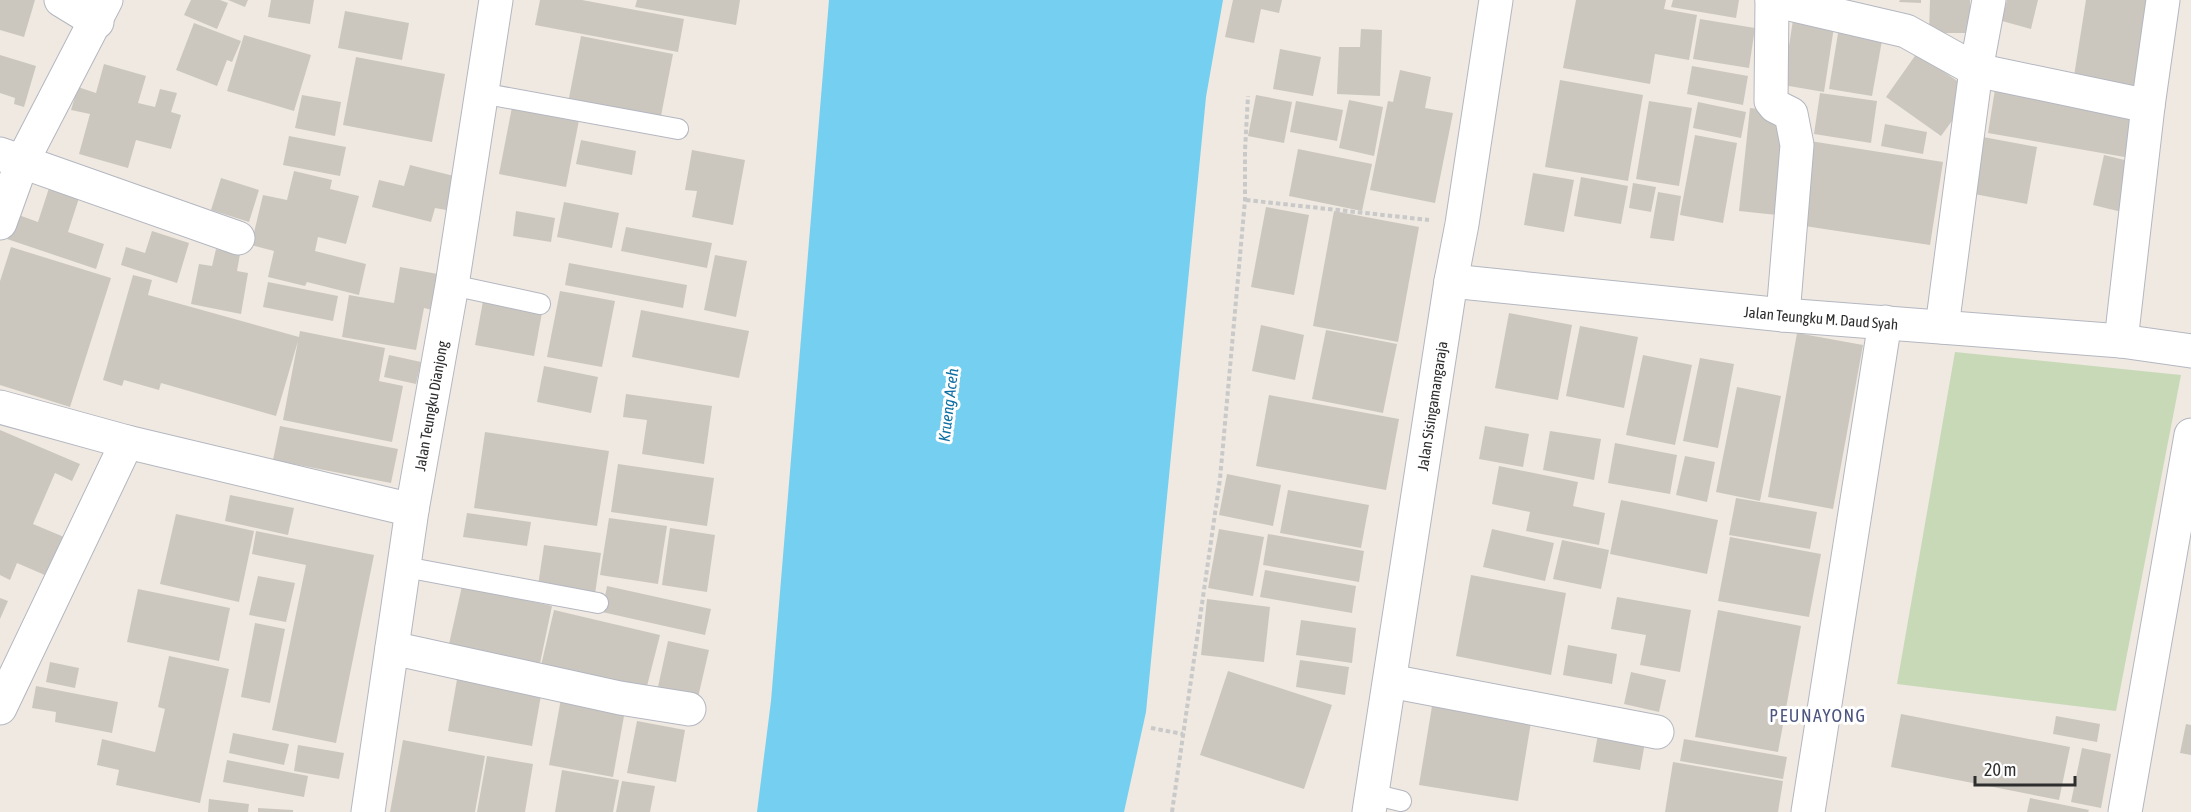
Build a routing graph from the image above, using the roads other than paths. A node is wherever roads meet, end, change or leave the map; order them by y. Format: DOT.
graph roads {
  1 [pos="61,0"];
  2 [pos="496,0"];
  3 [pos="1496,0"];
  4 [pos="1772,0"];
  5 [pos="1989,0"];
  6 [pos="2163,0"];
  7 [pos="101,11"];
  8 [pos="1976,70"];
  9 [pos="481,93"];
  10 [pos="2148,106"];
  11 [pos="678,129"];
  12 [pos="11,158"];
  13 [pos="0,223"];
  14 [pos="238,238"];
  15 [pos="1451,281"];
  16 [pos="452,285"];
  17 [pos="540,304"];
  18 [pos="1783,315"];
  19 [pos="1885,322"];
  20 [pos="1942,327"];
  21 [pos="2121,341"];
  22 [pos="2191,351"];
  23 [pos="0,407"];
  24 [pos="2191,435"];
  25 [pos="127,442"];
  26 [pos="412,510"];
  27 [pos="405,567"];
  28 [pos="598,603"];
  29 [pos="392,648"];
  30 [pos="1390,681"];
  31 [pos="0,708"];
  32 [pos="689,709"];
  33 [pos="1657,732"];
  34 [pos="1381,803"];
  35 [pos="368,812"];
  36 [pos="1808,812"];
  37 [pos="2125,812"];
  1 -- 7 [label="street"];
  2 -- 9 [label="street, Jalan Teungku Dianjong"];
  3 -- 15 [label="street, Jalan Sisingamangaraja"];
  4 -- 8 [label="street"];
  4 -- 18 [label="street"];
  5 -- 8 [label="street"];
  6 -- 10 [label="street"];
  7 -- 12 [label="street"];
  8 -- 10 [label="street"];
  8 -- 20 [label="street"];
  9 -- 11 [label="lane"];
  9 -- 16 [label="street, Jalan Teungku Dianjong"];
  10 -- 21 [label="street"];
  12 -- 13 [label="street"];
  12 -- 14 [label="street"];
  15 -- 18 [label="street, Jalan Teungku M. Daud Syah"];
  15 -- 30 [label="street, Jalan Sisingamangaraja"];
  16 -- 17 [label="lane"];
  16 -- 26 [label="street, Jalan Teungku Dianjong"];
  18 -- 19 [label="street, Jalan Teungku M. Daud Syah"];
  19 -- 20 [label="street, Jalan Teungku M. Daud Syah"];
  19 -- 36 [label="street"];
  20 -- 21 [label="street, Jalan Teungku M. Daud Syah"];
  21 -- 22 [label="street, Jalan Teungku M. Daud Syah"];
  23 -- 25 [label="street"];
  24 -- 37 [label="street"];
  25 -- 26 [label="street"];
  25 -- 31 [label="street"];
  26 -- 27 [label="street, Jalan Teungku Dianjong"];
  27 -- 28 [label="lane"];
  27 -- 29 [label="street, Jalan Teungku Dianjong"];
  29 -- 32 [label="street"];
  29 -- 35 [label="street, Jalan Teungku Dianjong"];
  30 -- 33 [label="street"];
  30 -- 34 [label="street, Jalan Sisingamangaraja"];
}
